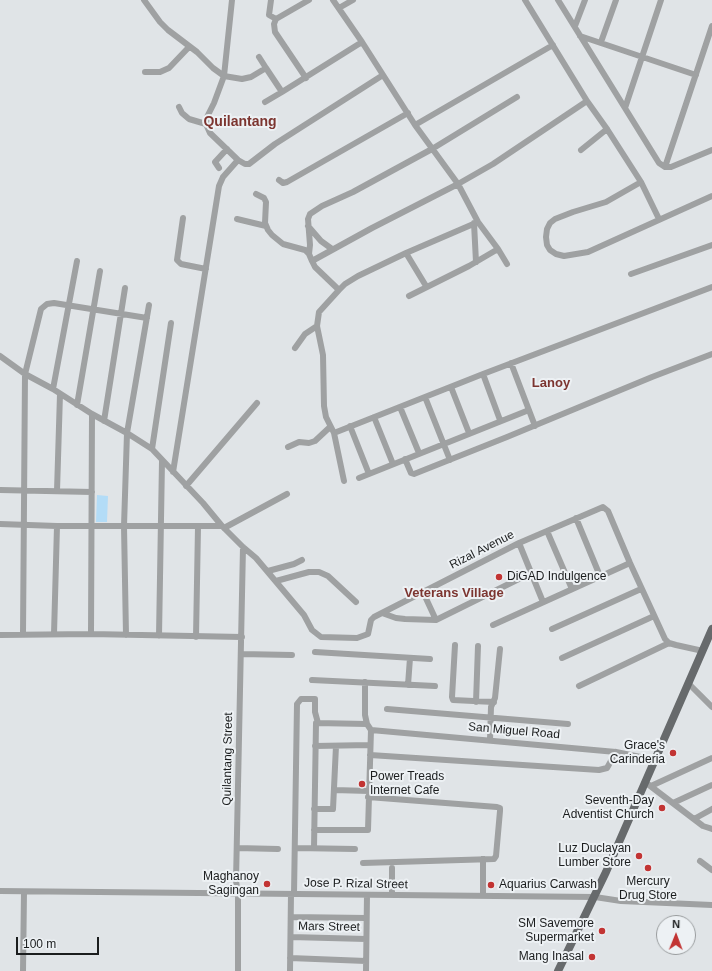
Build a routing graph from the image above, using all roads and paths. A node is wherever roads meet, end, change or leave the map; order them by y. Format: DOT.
graph roads {
  1 [pos="144,0"];
  2 [pos="232,0"];
  3 [pos="271,0"];
  4 [pos="309,0"];
  5 [pos="333,0"];
  6 [pos="353,0"];
  7 [pos="525,0"];
  8 [pos="558,0"];
  9 [pos="585,0"];
  10 [pos="616,0"];
  11 [pos="661,0"];
  12 [pos="339,8"];
  13 [pos="276,19"];
  14 [pos="575,26"];
  15 [pos="712,26"];
  16 [pos="580,36"];
  17 [pos="362,42"];
  18 [pos="601,42"];
  19 [pos="553,45"];
  20 [pos="189,47"];
  21 [pos="259,57"];
  22 [pos="643,57"];
  23 [pos="266,68"];
  24 [pos="145,72"];
  25 [pos="383,75"];
  26 [pos="696,75"];
  27 [pos="224,76"];
  28 [pos="306,78"];
  29 [pos="282,92"];
  30 [pos="517,97"];
  31 [pos="587,101"];
  32 [pos="266,102"];
  33 [pos="179,107"];
  34 [pos="625,108"];
  35 [pos="408,113"];
  36 [pos="206,124"];
  37 [pos="415,125"];
  38 [pos="607,129"];
  39 [pos="227,149"];
  40 [pos="432,149"];
  41 [pos="581,150"];
  42 [pos="712,150"];
  43 [pos="238,160"];
  44 [pos="665,167"];
  45 [pos="219,168"];
  46 [pos="279,180"];
  47 [pos="641,182"];
  48 [pos="458,184"];
  49 [pos="256,194"];
  50 [pos="712,196"];
  51 [pos="183,218"];
  52 [pos="237,219"];
  53 [pos="659,219"];
  54 [pos="476,222"];
  55 [pos="307,224"];
  56 [pos="266,226"];
  57 [pos="712,245"];
  58 [pos="332,249"];
  59 [pos="498,249"];
  60 [pos="406,253"];
  61 [pos="309,254"];
  62 [pos="77,261"];
  63 [pos="312,262"];
  64 [pos="476,262"];
  65 [pos="507,264"];
  66 [pos="206,269"];
  67 [pos="100,271"];
  68 [pos="631,274"];
  69 [pos="426,286"];
  70 [pos="712,287"];
  71 [pos="125,288"];
  72 [pos="339,290"];
  73 [pos="409,296"];
  74 [pos="149,304"];
  75 [pos="68,306"];
  76 [pos="94,310"];
  77 [pos="121,314"];
  78 [pos="147,318"];
  79 [pos="171,323"];
  80 [pos="317,326"];
  81 [pos="295,348"];
  82 [pos="712,354"];
  83 [pos="0,356"];
  84 [pos="511,364"];
  85 [pos="24,374"];
  86 [pos="483,374"];
  87 [pos="451,387"];
  88 [pos="53,389"];
  89 [pos="60,394"];
  90 [pos="425,397"];
  91 [pos="257,403"];
  92 [pos="77,405"];
  93 [pos="400,407"];
  94 [pos="529,410"];
  95 [pos="92,414"];
  96 [pos="374,417"];
  97 [pos="500,420"];
  98 [pos="104,421"];
  99 [pos="350,426"];
  100 [pos="535,426"];
  101 [pos="330,427"];
  102 [pos="127,433"];
  103 [pos="334,433"];
  104 [pos="469,433"];
  105 [pos="444,444"];
  106 [pos="288,447"];
  107 [pos="152,449"];
  108 [pos="419,453"];
  109 [pos="405,459"];
  110 [pos="162,460"];
  111 [pos="450,460"];
  112 [pos="393,464"];
  113 [pos="173,472"];
  114 [pos="369,474"];
  115 [pos="359,478"];
  116 [pos="344,481"];
  117 [pos="186,486"];
  118 [pos="0,490"];
  119 [pos="24,490"];
  120 [pos="56,491"];
  121 [pos="92,492"];
  122 [pos="287,494"];
  123 [pos="576,518"];
  124 [pos="0,524"];
  125 [pos="23,525"];
  126 [pos="57,526"];
  127 [pos="124,526"];
  128 [pos="160,526"];
  129 [pos="198,526"];
  130 [pos="92,527"];
  131 [pos="223,527"];
  132 [pos="547,531"];
  133 [pos="519,543"];
  134 [pos="243,547"];
  135 [pos="302,560"];
  136 [pos="630,563"];
  137 [pos="268,571"];
  138 [pos="531,573"];
  139 [pos="600,576"];
  140 [pos="276,581"];
  141 [pos="572,589"];
  142 [pos="641,589"];
  143 [pos="423,592"];
  144 [pos="356,602"];
  145 [pos="543,602"];
  146 [pos="382,613"];
  147 [pos="654,616"];
  148 [pos="436,620"];
  149 [pos="493,625"];
  150 [pos="552,629"];
  151 [pos="712,630"];
  152 [pos="23,634"];
  153 [pos="54,634"];
  154 [pos="91,634"];
  155 [pos="0,635"];
  156 [pos="126,635"];
  157 [pos="159,636"];
  158 [pos="196,637"];
  159 [pos="242,638"];
  160 [pos="669,643"];
  161 [pos="455,644"];
  162 [pos="478,646"];
  163 [pos="500,649"];
  164 [pos="703,651"];
  165 [pos="315,652"];
  166 [pos="241,654"];
  167 [pos="292,655"];
  168 [pos="410,658"];
  169 [pos="562,658"];
  170 [pos="430,659"];
  171 [pos="312,680"];
  172 [pos="365,682"];
  173 [pos="688,683"];
  174 [pos="408,685"];
  175 [pos="435,686"];
  176 [pos="579,686"];
  177 [pos="476,702"];
  178 [pos="494,702"];
  179 [pos="712,707"];
  180 [pos="387,709"];
  181 [pos="491,717"];
  182 [pos="318,723"];
  183 [pos="568,724"];
  184 [pos="369,727"];
  185 [pos="490,740"];
  186 [pos="370,745"];
  187 [pos="315,746"];
  188 [pos="336,746"];
  189 [pos="616,752"];
  190 [pos="370,755"];
  191 [pos="712,758"];
  192 [pos="655,760"];
  193 [pos="648,784"];
  194 [pos="712,785"];
  195 [pos="334,790"];
  196 [pos="369,794"];
  197 [pos="673,804"];
  198 [pos="314,809"];
  199 [pos="712,809"];
  200 [pos="694,819"];
  201 [pos="712,829"];
  202 [pos="314,830"];
  203 [pos="237,848"];
  204 [pos="296,848"];
  205 [pos="314,848"];
  206 [pos="278,849"];
  207 [pos="355,849"];
  208 [pos="483,860"];
  209 [pos="700,861"];
  210 [pos="363,862"];
  211 [pos="392,868"];
  212 [pos="712,870"];
  213 [pos="0,891"];
  214 [pos="24,892"];
  215 [pos="238,894"];
  216 [pos="292,894"];
  217 [pos="366,895"];
  218 [pos="392,895"];
  219 [pos="483,896"];
  220 [pos="595,897"];
  221 [pos="712,905"];
  222 [pos="291,917"];
  223 [pos="366,918"];
  224 [pos="291,937"];
  225 [pos="366,939"];
  226 [pos="290,958"];
  227 [pos="366,961"];
  228 [pos="23,971"];
  229 [pos="238,971"];
  230 [pos="290,971"];
  231 [pos="366,971"];
  232 [pos="558,971"];
  1 -- 20 [label="street"];
  2 -- 27 [label="street"];
  3 -- 13 [label="street"];
  4 -- 13 [label="street"];
  5 -- 12 [label="street"];
  6 -- 12 [label="street"];
  7 -- 19 [label="street"];
  8 -- 14 [label="street"];
  9 -- 14 [label="street"];
  10 -- 18 [label="street"];
  11 -- 22 [label="street"];
  12 -- 17 [label="street"];
  13 -- 28 [label="street"];
  14 -- 16 [label="street"];
  15 -- 26 [label="street"];
  16 -- 18 [label="street"];
  16 -- 34 [label="street"];
  17 -- 25 [label="street"];
  17 -- 28 [label="street"];
  18 -- 22 [label="street"];
  19 -- 31 [label="street"];
  19 -- 37 [label="street"];
  20 -- 24 [label="street"];
  20 -- 27 [label="street"];
  21 -- 23 [label="street"];
  22 -- 26 [label="street"];
  22 -- 34 [label="street"];
  23 -- 27 [label="street"];
  23 -- 29 [label="street"];
  25 -- 35 [label="street"];
  25 -- 43 [label="street"];
  26 -- 44 [label="street"];
  27 -- 36 [label="street"];
  28 -- 29 [label="street"];
  29 -- 32 [label="street"];
  30 -- 40 [label="street"];
  31 -- 38 [label="street"];
  31 -- 48 [label="street"];
  33 -- 36 [label="street"];
  34 -- 44 [label="street"];
  35 -- 37 [label="street"];
  35 -- 46 [label="street"];
  36 -- 39 [label="street"];
  37 -- 40 [label="street"];
  38 -- 41 [label="street"];
  38 -- 47 [label="street"];
  39 -- 43 [label="street"];
  39 -- 45 [label="street"];
  40 -- 48 [label="street"];
  40 -- 55 [label="street"];
  42 -- 44 [label="street"];
  43 -- 66 [label="street"];
  47 -- 53 [label="street"];
  47 -- 53 [label="street"];
  48 -- 54 [label="street"];
  48 -- 58 [label="street"];
  49 -- 56 [label="street"];
  50 -- 53 [label="street"];
  51 -- 66 [label="street"];
  52 -- 56 [label="street"];
  54 -- 59 [label="street"];
  54 -- 60 [label="street"];
  54 -- 64 [label="street"];
  55 -- 58 [label="street"];
  55 -- 61 [label="street"];
  56 -- 61 [label="street"];
  57 -- 68 [label="street"];
  58 -- 63 [label="street"];
  59 -- 64 [label="street"];
  59 -- 65 [label="street"];
  60 -- 69 [label="street"];
  60 -- 72 [label="street"];
  61 -- 63 [label="street"];
  62 -- 75 [label="street"];
  63 -- 72 [label="street"];
  64 -- 69 [label="street"];
  66 -- 113 [label="street"];
  67 -- 76 [label="street"];
  69 -- 73 [label="street"];
  70 -- 84 [label="street"];
  71 -- 77 [label="street"];
  72 -- 80 [label="street"];
  74 -- 78 [label="street"];
  75 -- 76 [label="street"];
  75 -- 85 [label="street"];
  75 -- 88 [label="street"];
  76 -- 77 [label="street"];
  76 -- 92 [label="street"];
  77 -- 78 [label="street"];
  77 -- 98 [label="street"];
  78 -- 102 [label="street"];
  79 -- 107 [label="street"];
  80 -- 81 [label="street"];
  80 -- 101 [label="street"];
  82 -- 100 [label="street"];
  83 -- 85 [label="street"];
  84 -- 86 [label="street"];
  84 -- 94 [label="street"];
  85 -- 88 [label="street"];
  85 -- 119 [label="street"];
  86 -- 87 [label="street"];
  86 -- 97 [label="street"];
  87 -- 90 [label="street"];
  87 -- 104 [label="street"];
  88 -- 89 [label="street"];
  89 -- 92 [label="street"];
  89 -- 120 [label="street"];
  90 -- 93 [label="street"];
  90 -- 105 [label="street"];
  91 -- 117 [label="street"];
  92 -- 95 [label="street"];
  93 -- 96 [label="street"];
  93 -- 108 [label="street"];
  94 -- 97 [label="street"];
  94 -- 100 [label="street"];
  95 -- 98 [label="street"];
  95 -- 121 [label="street"];
  96 -- 99 [label="street"];
  96 -- 112 [label="street"];
  97 -- 104 [label="street"];
  98 -- 102 [label="street"];
  99 -- 103 [label="street"];
  99 -- 114 [label="street"];
  100 -- 111 [label="street"];
  101 -- 103 [label="street"];
  101 -- 106 [label="street"];
  102 -- 107 [label="street"];
  102 -- 127 [label="street"];
  103 -- 116 [label="street"];
  104 -- 105 [label="street"];
  105 -- 108 [label="street"];
  105 -- 111 [label="street"];
  107 -- 110 [label="street"];
  108 -- 109 [label="street"];
  109 -- 111 [label="street"];
  109 -- 112 [label="street"];
  110 -- 113 [label="street"];
  110 -- 128 [label="street"];
  112 -- 114 [label="street"];
  113 -- 117 [label="street"];
  114 -- 115 [label="street"];
  117 -- 131 [label="street"];
  118 -- 119 [label="street"];
  119 -- 120 [label="street"];
  119 -- 125 [label="street"];
  120 -- 121 [label="street"];
  121 -- 130 [label="street"];
  122 -- 131 [label="street"];
  123 -- 132 [label="street, Rizal Avenue"];
  123 -- 136 [label="street, Rizal Avenue"];
  123 -- 139 [label="street"];
  124 -- 125 [label="street"];
  125 -- 126 [label="street"];
  125 -- 152 [label="street"];
  126 -- 130 [label="street"];
  126 -- 153 [label="street"];
  127 -- 128 [label="street"];
  127 -- 130 [label="street"];
  127 -- 156 [label="street"];
  128 -- 129 [label="street"];
  128 -- 157 [label="street"];
  129 -- 131 [label="street"];
  129 -- 158 [label="street"];
  130 -- 154 [label="street"];
  131 -- 134 [label="street"];
  132 -- 133 [label="street, Rizal Avenue"];
  132 -- 141 [label="street"];
  133 -- 138 [label="street"];
  133 -- 143 [label="street, Rizal Avenue"];
  134 -- 137 [label="street"];
  134 -- 159 [label="street, Quilantang Street"];
  135 -- 137 [label="street"];
  136 -- 139 [label="street"];
  136 -- 142 [label="street"];
  137 -- 140 [label="street"];
  138 -- 145 [label="street"];
  138 -- 148 [label="street"];
  139 -- 141 [label="street"];
  140 -- 144 [label="street"];
  140 -- 146 [label="street, Rizal Avenue"];
  141 -- 145 [label="street"];
  142 -- 147 [label="street"];
  142 -- 150 [label="street"];
  143 -- 146 [label="street, Rizal Avenue"];
  143 -- 148 [label="street"];
  145 -- 149 [label="street"];
  146 -- 148 [label="street"];
  147 -- 160 [label="street"];
  147 -- 169 [label="street"];
  151 -- 164 [label="main road"];
  152 -- 153 [label="street"];
  152 -- 155 [label="street"];
  153 -- 154 [label="street"];
  154 -- 156 [label="street"];
  156 -- 157 [label="street"];
  157 -- 158 [label="street"];
  158 -- 159 [label="street"];
  159 -- 166 [label="street, Quilantang Street"];
  160 -- 164 [label="street"];
  160 -- 176 [label="street"];
  161 -- 177 [label="street"];
  162 -- 177 [label="street"];
  163 -- 178 [label="street"];
  164 -- 173 [label="main road"];
  165 -- 168 [label="street"];
  166 -- 167 [label="street"];
  166 -- 203 [label="street, Quilantang Street"];
  168 -- 170 [label="street"];
  168 -- 174 [label="street"];
  171 -- 172 [label="street"];
  172 -- 174 [label="street"];
  172 -- 184 [label="street"];
  173 -- 179 [label="street"];
  173 -- 192 [label="main road"];
  174 -- 175 [label="street"];
  177 -- 178 [label="street"];
  178 -- 181 [label="street"];
  180 -- 181 [label="street"];
  181 -- 183 [label="street"];
  181 -- 185 [label="street"];
  182 -- 184 [label="street, San Miguel Road"];
  182 -- 187 [label="street"];
  182 -- 204 [label="street"];
  184 -- 185 [label="street, San Miguel Road"];
  184 -- 186 [label="street"];
  185 -- 189 [label="street, San Miguel Road"];
  186 -- 188 [label="street"];
  186 -- 190 [label="street"];
  187 -- 188 [label="street"];
  187 -- 198 [label="street"];
  188 -- 195 [label="street"];
  189 -- 190 [label="street"];
  189 -- 192 [label="street, San Miguel Road"];
  190 -- 196 [label="street"];
  191 -- 193 [label="street"];
  192 -- 193 [label="main road"];
  193 -- 197 [label="street"];
  193 -- 220 [label="main road"];
  194 -- 197 [label="street"];
  195 -- 196 [label="street"];
  195 -- 198 [label="street"];
  196 -- 202 [label="street"];
  196 -- 208 [label="street"];
  197 -- 200 [label="street"];
  198 -- 202 [label="street"];
  199 -- 200 [label="street"];
  200 -- 201 [label="street"];
  202 -- 205 [label="street"];
  203 -- 206 [label="street"];
  203 -- 215 [label="street, Quilantang Street"];
  204 -- 205 [label="street"];
  204 -- 216 [label="street"];
  205 -- 207 [label="street"];
  208 -- 210 [label="street"];
  208 -- 219 [label="street"];
  209 -- 212 [label="street"];
  211 -- 218 [label="street"];
  213 -- 214 [label="street, Jose P. Rizal Street"];
  214 -- 215 [label="street, Jose P. Rizal Street"];
  214 -- 228 [label="street"];
  215 -- 216 [label="street, Jose P. Rizal Street"];
  215 -- 229 [label="street, Quilantang Street"];
  216 -- 217 [label="street, Jose P. Rizal Street"];
  216 -- 222 [label="street"];
  217 -- 218 [label="street, Jose P. Rizal Street"];
  217 -- 223 [label="street"];
  218 -- 219 [label="street, Jose P. Rizal Street"];
  219 -- 220 [label="street, Jose P. Rizal Street"];
  220 -- 221 [label="street, Jose P. Rizal Street"];
  220 -- 232 [label="main road"];
  222 -- 223 [label="street"];
  222 -- 224 [label="street"];
  223 -- 225 [label="street"];
  224 -- 225 [label="street, Mars Street"];
  224 -- 226 [label="street"];
  225 -- 227 [label="street"];
  226 -- 227 [label="street"];
  226 -- 230 [label="street"];
  227 -- 231 [label="street"];
}
